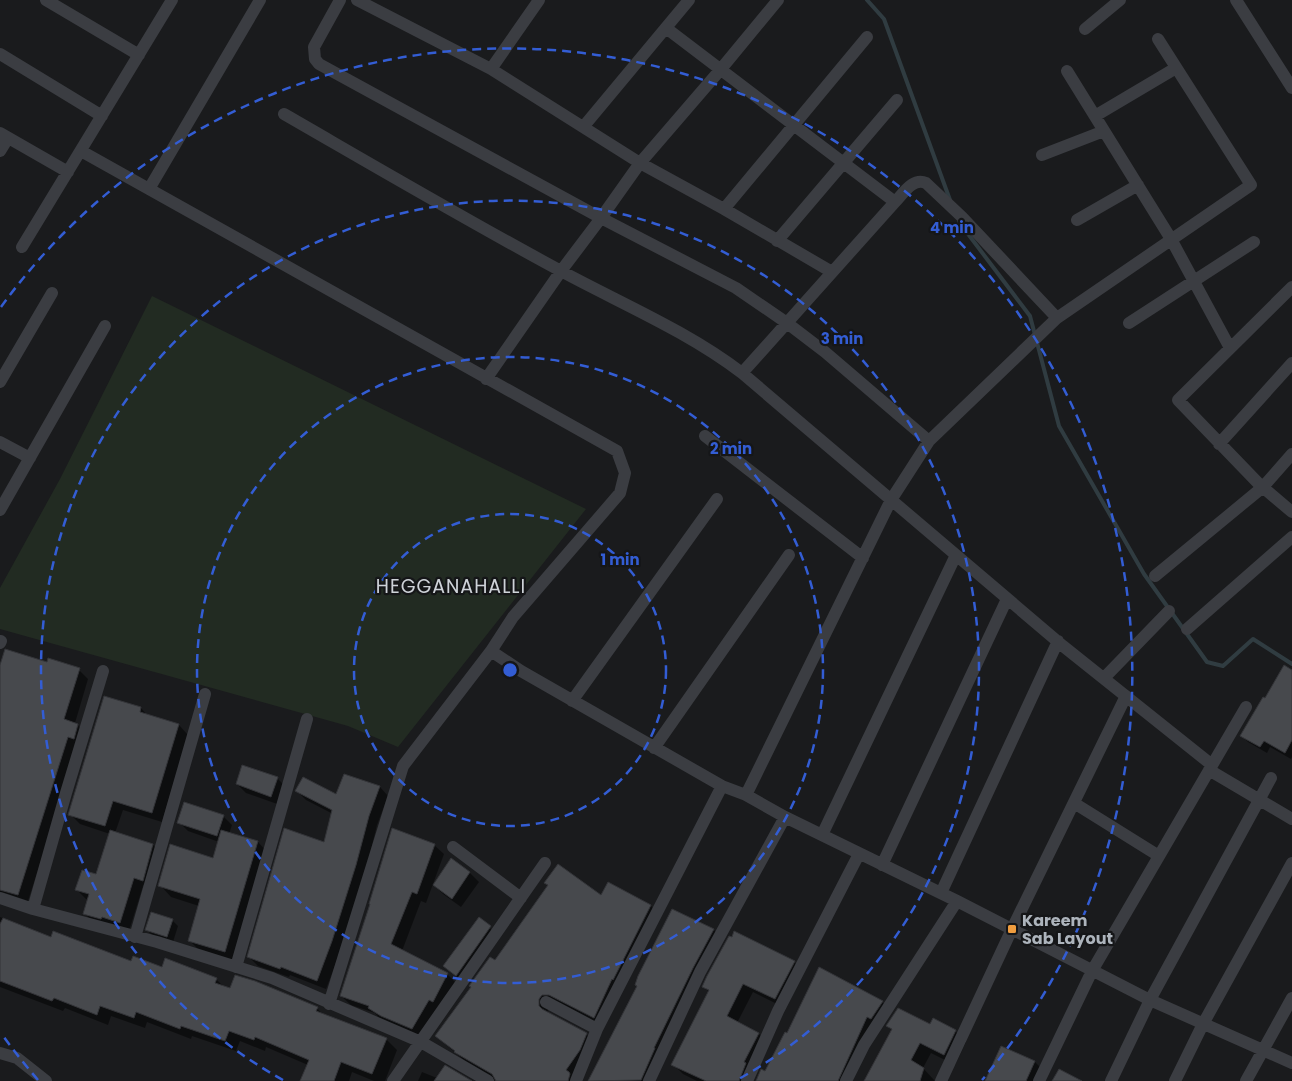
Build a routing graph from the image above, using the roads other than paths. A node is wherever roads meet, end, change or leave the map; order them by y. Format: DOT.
graph roads {
  1 [pos="46,0"];
  2 [pos="260,0"];
  3 [pos="340,0"];
  4 [pos="357,0"];
  5 [pos="539,0"];
  6 [pos="689,0"];
  7 [pos="778,0"];
  8 [pos="1120,0"];
  9 [pos="1236,0"];
  10 [pos="170,1"];
  11 [pos="666,28"];
  12 [pos="1085,29"];
  13 [pos="867,37"];
  14 [pos="1158,39"];
  15 [pos="0,54"];
  16 [pos="139,55"];
  17 [pos="1176,68"];
  18 [pos="491,69"];
  19 [pos="721,69"];
  20 [pos="1067,71"];
  21 [pos="1292,88"];
  22 [pos="897,100"];
  23 [pos="284,114"];
  24 [pos="102,116"];
  25 [pos="1095,116"];
  26 [pos="794,125"];
  27 [pos="584,126"];
  28 [pos="1104,131"];
  29 [pos="4,135"];
  30 [pos="0,151"];
  31 [pos="81,151"];
  32 [pos="1042,155"];
  33 [pos="640,162"];
  34 [pos="844,163"];
  35 [pos="68,172"];
  36 [pos="1138,185"];
  37 [pos="149,189"];
  38 [pos="895,202"];
  39 [pos="724,209"];
  40 [pos="601,218"];
  41 [pos="1077,220"];
  42 [pos="1171,239"];
  43 [pos="777,241"];
  44 [pos="1254,242"];
  45 [pos="22,247"];
  46 [pos="561,271"];
  47 [pos="832,272"];
  48 [pos="1194,281"];
  49 [pos="1292,287"];
  50 [pos="52,293"];
  51 [pos="1057,318"];
  52 [pos="787,323"];
  53 [pos="1129,323"];
  54 [pos="105,326"];
  55 [pos="1230,348"];
  56 [pos="1292,363"];
  57 [pos="742,373"];
  58 [pos="486,379"];
  59 [pos="0,382"];
  60 [pos="706,436"];
  61 [pos="930,441"];
  62 [pos="0,442"];
  63 [pos="1219,444"];
  64 [pos="1292,454"];
  65 [pos="30,458"];
  66 [pos="1263,487"];
  67 [pos="718,499"];
  68 [pos="891,500"];
  69 [pos="0,510"];
  70 [pos="1292,512"];
  71 [pos="1292,537"];
  72 [pos="789,555"];
  73 [pos="956,555"];
  74 [pos="863,558"];
  75 [pos="1155,576"];
  76 [pos="1008,598"];
  77 [pos="1169,611"];
  78 [pos="1187,629"];
  79 [pos="1058,641"];
  80 [pos="491,650"];
  81 [pos="103,671"];
  82 [pos="1104,678"];
  83 [pos="205,694"];
  84 [pos="1126,696"];
  85 [pos="572,700"];
  86 [pos="1246,707"];
  87 [pos="307,719"];
  88 [pos="654,748"];
  89 [pos="1210,768"];
  90 [pos="1271,778"];
  91 [pos="722,786"];
  92 [pos="746,795"];
  93 [pos="1259,800"];
  94 [pos="1074,803"];
  95 [pos="785,817"];
  96 [pos="1292,819"];
  97 [pos="822,835"];
  98 [pos="454,847"];
  99 [pos="859,854"];
  100 [pos="1159,856"];
  101 [pos="545,863"];
  102 [pos="1292,863"];
  103 [pos="882,865"];
  104 [pos="941,893"];
  105 [pos="0,898"];
  106 [pos="521,898"];
  107 [pos="957,901"];
  108 [pos="33,909"];
  109 [pos="1012,929"];
  110 [pos="135,937"];
  111 [pos="236,967"];
  112 [pos="1092,971"];
  113 [pos="1292,998"];
  114 [pos="1150,1000"];
  115 [pos="546,1002"];
  116 [pos="329,1004"];
  117 [pos="1203,1024"];
  118 [pos="597,1029"];
  119 [pos="421,1042"];
  120 [pos="1263,1049"];
  121 [pos="0,1053"];
  122 [pos="1292,1063"];
  123 [pos="46,1081"];
  124 [pos="393,1081"];
  125 [pos="488,1081"];
  126 [pos="576,1081"];
  127 [pos="649,1081"];
  128 [pos="747,1081"];
  129 [pos="846,1081"];
  130 [pos="940,1081"];
  131 [pos="1039,1081"];
  132 [pos="1111,1081"];
  133 [pos="1175,1081"];
  134 [pos="1246,1081"];
  1 -- 16 [label="street"];
  2 -- 37 [label="street"];
  3 -- 40 [label="street"];
  4 -- 18 [label="street"];
  5 -- 18 [label="street"];
  6 -- 11 [label="street"];
  7 -- 19 [label="street"];
  8 -- 12 [label="street"];
  9 -- 21 [label="street"];
  10 -- 16 [label="street"];
  11 -- 19 [label="street"];
  11 -- 27 [label="street"];
  13 -- 26 [label="street"];
  14 -- 17 [label="street"];
  15 -- 24 [label="street"];
  16 -- 24 [label="street"];
  17 -- 25 [label="street"];
  17 -- 42 [label="street"];
  18 -- 27 [label="street"];
  19 -- 26 [label="street"];
  19 -- 33 [label="street"];
  20 -- 25 [label="street"];
  22 -- 34 [label="street"];
  23 -- 46 [label="street"];
  24 -- 31 [label="street"];
  25 -- 28 [label="street"];
  26 -- 34 [label="street"];
  26 -- 39 [label="street"];
  27 -- 33 [label="street"];
  28 -- 32 [label="street"];
  28 -- 36 [label="street"];
  29 -- 30 [label="street"];
  29 -- 35 [label="street"];
  31 -- 35 [label="street"];
  31 -- 37 [label="street"];
  33 -- 39 [label="street"];
  33 -- 40 [label="street"];
  34 -- 38 [label="street"];
  34 -- 43 [label="street"];
  35 -- 45 [label="street"];
  36 -- 41 [label="street"];
  36 -- 42 [label="street"];
  37 -- 58 [label="street"];
  38 -- 47 [label="street"];
  38 -- 51 [label="street"];
  39 -- 43 [label="street"];
  40 -- 46 [label="street"];
  40 -- 52 [label="street"];
  42 -- 48 [label="street"];
  42 -- 51 [label="street"];
  43 -- 47 [label="street"];
  44 -- 48 [label="street"];
  46 -- 57 [label="street"];
  46 -- 58 [label="street"];
  47 -- 52 [label="street"];
  48 -- 53 [label="street"];
  48 -- 55 [label="street"];
  49 -- 55 [label="street"];
  50 -- 59 [label="street"];
  51 -- 61 [label="street"];
  52 -- 57 [label="street"];
  52 -- 61 [label="street"];
  54 -- 65 [label="street"];
  55 -- 63 [label="street"];
  56 -- 63 [label="street"];
  57 -- 68 [label="street"];
  58 -- 80 [label="street"];
  60 -- 74 [label="street"];
  61 -- 68 [label="street"];
  62 -- 65 [label="street"];
  63 -- 66 [label="street"];
  64 -- 66 [label="street"];
  65 -- 69 [label="street"];
  66 -- 70 [label="street"];
  66 -- 75 [label="street"];
  67 -- 85 [label="street"];
  68 -- 73 [label="street"];
  68 -- 74 [label="street"];
  71 -- 78 [label="street"];
  72 -- 88 [label="street"];
  73 -- 76 [label="street"];
  73 -- 97 [label="street"];
  74 -- 92 [label="street"];
  76 -- 79 [label="street"];
  76 -- 103 [label="street"];
  77 -- 82 [label="street"];
  79 -- 82 [label="street"];
  79 -- 104 [label="street"];
  80 -- 85 [label="street"];
  80 -- 116 [label="street"];
  81 -- 108 [label="street"];
  82 -- 84 [label="street"];
  83 -- 110 [label="street"];
  84 -- 89 [label="street"];
  84 -- 94 [label="street"];
  85 -- 88 [label="street"];
  86 -- 89 [label="street"];
  87 -- 111 [label="street"];
  88 -- 91 [label="street"];
  89 -- 93 [label="street"];
  89 -- 100 [label="street"];
  90 -- 93 [label="street"];
  91 -- 92 [label="street"];
  91 -- 118 [label="street"];
  92 -- 95 [label="street"];
  93 -- 96 [label="street"];
  93 -- 114 [label="street"];
  94 -- 100 [label="street"];
  94 -- 109 [label="street"];
  95 -- 97 [label="street"];
  95 -- 127 [label="street"];
  97 -- 99 [label="street"];
  98 -- 106 [label="street"];
  99 -- 103 [label="street"];
  99 -- 128 [label="street"];
  100 -- 112 [label="street"];
  101 -- 106 [label="street"];
  102 -- 117 [label="street"];
  103 -- 104 [label="street"];
  104 -- 107 [label="street"];
  105 -- 108 [label="street"];
  106 -- 119 [label="street"];
  107 -- 109 [label="street"];
  107 -- 129 [label="street"];
  108 -- 110 [label="street"];
  109 -- 112 [label="street"];
  109 -- 130 [label="street"];
  110 -- 111 [label="street"];
  111 -- 116 [label="street"];
  112 -- 114 [label="street"];
  112 -- 131 [label="street"];
  113 -- 120 [label="street"];
  114 -- 117 [label="street"];
  114 -- 132 [label="street"];
  115 -- 118 [label="street"];
  116 -- 119 [label="street"];
  117 -- 120 [label="street"];
  117 -- 133 [label="street"];
  118 -- 126 [label="street"];
  119 -- 124 [label="street"];
  119 -- 125 [label="street"];
  120 -- 122 [label="street"];
  120 -- 134 [label="street"];
  121 -- 123 [label="street"];
}
